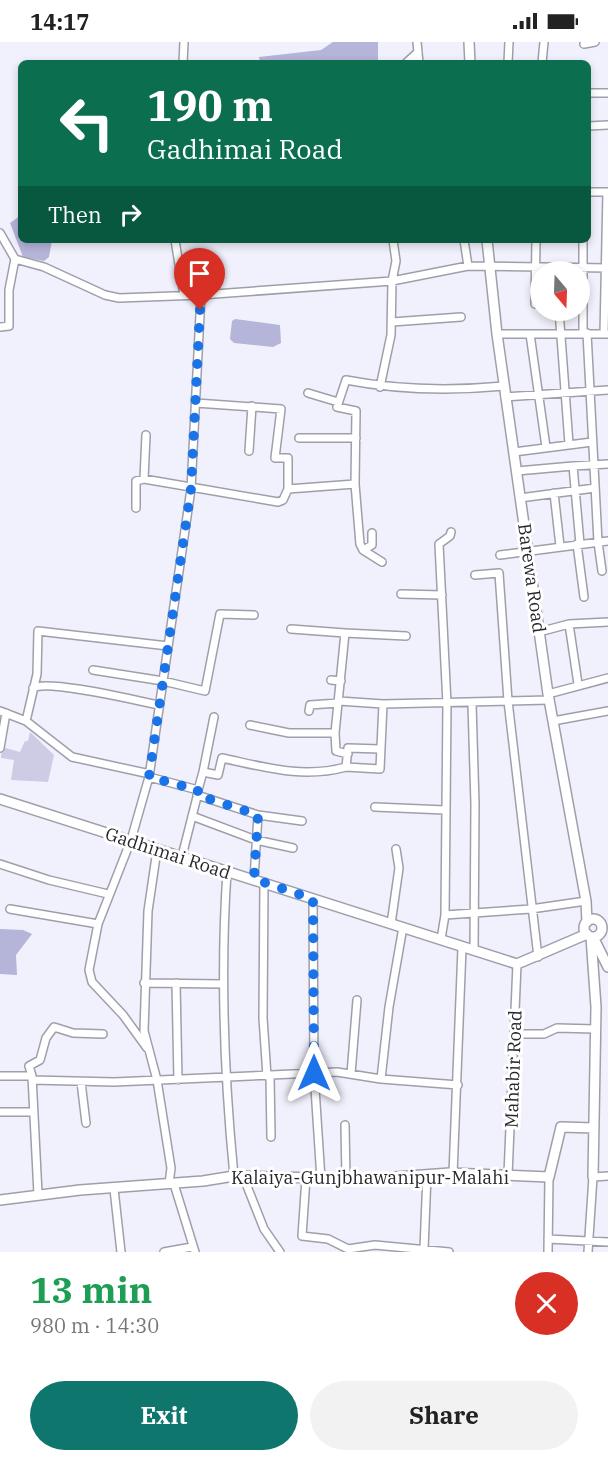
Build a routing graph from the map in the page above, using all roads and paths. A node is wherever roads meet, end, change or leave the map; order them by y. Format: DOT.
graph roads {
  1 [pos="184,42"];
  2 [pos="417,42"];
  3 [pos="469,42"];
  4 [pos="509,42"];
  5 [pos="544,42"];
  6 [pos="595,42"];
  7 [pos="584,44"];
  8 [pos="418,52"];
  9 [pos="183,60"];
  10 [pos="409,60"];
  11 [pos="419,60"];
  12 [pos="470,60"];
  13 [pos="508,60"];
  14 [pos="542,60"];
  15 [pos="591,93"];
  16 [pos="608,93"];
  17 [pos="608,125"];
  18 [pos="591,126"];
  19 [pos="591,192"];
  20 [pos="608,192"];
  21 [pos="0,233"];
  22 [pos="176,243"];
  23 [pos="393,243"];
  24 [pos="464,243"];
  25 [pos="487,243"];
  26 [pos="536,243"];
  27 [pos="583,243"];
  28 [pos="15,259"];
  29 [pos="535,261"];
  30 [pos="583,261"];
  31 [pos="468,266"];
  32 [pos="490,266"];
  33 [pos="530,267"];
  34 [pos="590,268"];
  35 [pos="607,268"];
  36 [pos="392,281"];
  37 [pos="184,295"];
  38 [pos="201,295"];
  39 [pos="461,317"];
  40 [pos="559,321"];
  41 [pos="585,321"];
  42 [pos="392,322"];
  43 [pos="0,327"];
  44 [pos="559,333"];
  45 [pos="585,333"];
  46 [pos="496,334"];
  47 [pos="530,334"];
  48 [pos="606,334"];
  49 [pos="504,386"];
  50 [pos="381,387"];
  51 [pos="608,390"];
  52 [pos="590,391"];
  53 [pos="564,392"];
  54 [pos="308,393"];
  55 [pos="540,393"];
  56 [pos="505,397"];
  57 [pos="338,402"];
  58 [pos="196,403"];
  59 [pos="252,406"];
  60 [pos="147,435"];
  61 [pos="299,438"];
  62 [pos="356,438"];
  63 [pos="592,442"];
  64 [pos="569,444"];
  65 [pos="546,447"];
  66 [pos="249,451"];
  67 [pos="514,452"];
  68 [pos="608,464"];
  69 [pos="594,465"];
  70 [pos="573,466"];
  71 [pos="517,471"];
  72 [pos="144,479"];
  73 [pos="355,484"];
  74 [pos="595,488"];
  75 [pos="191,489"];
  76 [pos="288,489"];
  77 [pos="576,490"];
  78 [pos="554,493"];
  79 [pos="520,498"];
  80 [pos="136,508"];
  81 [pos="452,532"];
  82 [pos="372,533"];
  83 [pos="608,541"];
  84 [pos="598,542"];
  85 [pos="579,544"];
  86 [pos="560,546"];
  87 [pos="363,550"];
  88 [pos="529,551"];
  89 [pos="500,555"];
  90 [pos="382,562"];
  91 [pos="602,571"];
  92 [pos="475,575"];
  93 [pos="401,594"];
  94 [pos="442,595"];
  95 [pos="584,597"];
  96 [pos="254,615"];
  97 [pos="608,622"];
  98 [pos="568,624"];
  99 [pos="291,629"];
  100 [pos="539,632"];
  101 [pos="345,633"];
  102 [pos="406,636"];
  103 [pos="168,646"];
  104 [pos="93,670"];
  105 [pos="608,678"];
  106 [pos="331,680"];
  107 [pos="163,681"];
  108 [pos="340,681"];
  109 [pos="578,684"];
  110 [pos="33,688"];
  111 [pos="548,697"];
  112 [pos="338,702"];
  113 [pos="508,702"];
  114 [pos="382,704"];
  115 [pos="447,704"];
  116 [pos="472,704"];
  117 [pos="159,705"];
  118 [pos="309,711"];
  119 [pos="608,711"];
  120 [pos="3,712"];
  121 [pos="214,717"];
  122 [pos="26,721"];
  123 [pos="553,721"];
  124 [pos="250,725"];
  125 [pos="335,733"];
  126 [pos="0,748"];
  127 [pos="380,749"];
  128 [pos="348,754"];
  129 [pos="346,767"];
  130 [pos="203,772"];
  131 [pos="150,776"];
  132 [pos="198,793"];
  133 [pos="0,799"];
  134 [pos="375,807"];
  135 [pos="445,810"];
  136 [pos="258,815"];
  137 [pos="192,816"];
  138 [pos="302,821"];
  139 [pos="131,840"];
  140 [pos="256,840"];
  141 [pos="293,848"];
  142 [pos="396,849"];
  143 [pos="158,850"];
  144 [pos="182,856"];
  145 [pos="0,864"];
  146 [pos="227,872"];
  147 [pos="259,881"];
  148 [pos="108,894"];
  149 [pos="313,899"];
  150 [pos="586,901"];
  151 [pos="10,909"];
  152 [pos="531,909"];
  153 [pos="476,913"];
  154 [pos="445,915"];
  155 [pos="98,924"];
  156 [pos="391,924"];
  157 [pos="595,926"];
  158 [pos="403,927"];
  159 [pos="441,939"];
  160 [pos="462,948"];
  161 [pos="474,951"];
  162 [pos="538,957"];
  163 [pos="518,964"];
  164 [pos="608,967"];
  165 [pos="144,983"];
  166 [pos="176,983"];
  167 [pos="223,984"];
  168 [pos="357,1000"];
  169 [pos="595,1029"];
  170 [pos="516,1034"];
  171 [pos="103,1035"];
  172 [pos="147,1048"];
  173 [pos="314,1073"];
  174 [pos="351,1074"];
  175 [pos="0,1076"];
  176 [pos="269,1076"];
  177 [pos="32,1078"];
  178 [pos="226,1078"];
  179 [pos="381,1079"];
  180 [pos="156,1080"];
  181 [pos="178,1080"];
  182 [pos="81,1082"];
  183 [pos="458,1084"];
  184 [pos="0,1112"];
  185 [pos="32,1112"];
  186 [pos="86,1123"];
  187 [pos="345,1125"];
  188 [pos="594,1128"];
  189 [pos="271,1137"];
  190 [pos="453,1174"];
  191 [pos="427,1175"];
  192 [pos="508,1175"];
  193 [pos="239,1176"];
  194 [pos="608,1176"];
  195 [pos="593,1177"];
  196 [pos="549,1178"];
  197 [pos="306,1179"];
  198 [pos="321,1179"];
  199 [pos="346,1179"];
  200 [pos="172,1184"];
  201 [pos="114,1189"];
  202 [pos="38,1194"];
  203 [pos="0,1200"];
  204 [pos="548,1239"];
  205 [pos="589,1241"];
  206 [pos="608,1242"];
  207 [pos="194,1249"];
  208 [pos="424,1249"];
  209 [pos="407,1250"];
  210 [pos="121,1252"];
  211 [pos="164,1252"];
  212 [pos="280,1252"];
  213 [pos="449,1252"];
  214 [pos="548,1252"];
  215 [pos="588,1252"];
  1 -- 9 [label="street"];
  2 -- 8 [label="street"];
  3 -- 12 [label="street"];
  4 -- 13 [label="street"];
  5 -- 14 [label="street"];
  6 -- 7 [label="street"];
  8 -- 10 [label="street"];
  8 -- 11 [label="street"];
  15 -- 16 [label="street"];
  17 -- 18 [label="street"];
  19 -- 20 [label="street"];
  20 -- 35 [label="street"];
  21 -- 28 [label="street"];
  22 -- 37 [label="street"];
  23 -- 36 [label="street"];
  24 -- 31 [label="street"];
  25 -- 32 [label="street, Barewa Road"];
  26 -- 29 [label="street"];
  27 -- 30 [label="street"];
  28 -- 37 [label="street"];
  28 -- 43 [label="street"];
  31 -- 32 [label="street"];
  31 -- 36 [label="street"];
  32 -- 33 [label="street"];
  32 -- 46 [label="street, Barewa Road"];
  34 -- 35 [label="street"];
  35 -- 48 [label="street"];
  36 -- 38 [label="street"];
  36 -- 42 [label="street"];
  37 -- 38 [label="street"];
  38 -- 58 [label="street"];
  39 -- 42 [label="street"];
  40 -- 44 [label="street"];
  41 -- 45 [label="street"];
  42 -- 50 [label="street"];
  44 -- 45 [label="street"];
  44 -- 47 [label="street"];
  44 -- 53 [label="street"];
  45 -- 48 [label="street"];
  45 -- 52 [label="street"];
  46 -- 47 [label="street"];
  46 -- 49 [label="street, Barewa Road"];
  47 -- 55 [label="street"];
  49 -- 50 [label="street"];
  49 -- 56 [label="street, Barewa Road"];
  50 -- 57 [label="street"];
  51 -- 52 [label="street"];
  52 -- 53 [label="street"];
  52 -- 63 [label="street"];
  53 -- 55 [label="street"];
  53 -- 64 [label="street"];
  54 -- 57 [label="street"];
  55 -- 56 [label="street"];
  55 -- 65 [label="street"];
  56 -- 67 [label="street, Barewa Road"];
  57 -- 62 [label="street"];
  58 -- 59 [label="street"];
  58 -- 75 [label="street"];
  59 -- 66 [label="street"];
  59 -- 76 [label="street"];
  60 -- 72 [label="street"];
  61 -- 62 [label="street"];
  62 -- 73 [label="street"];
  63 -- 64 [label="street"];
  63 -- 69 [label="street"];
  64 -- 65 [label="street"];
  65 -- 67 [label="street"];
  67 -- 71 [label="street, Barewa Road"];
  68 -- 69 [label="street"];
  69 -- 70 [label="street"];
  69 -- 74 [label="street"];
  70 -- 71 [label="street"];
  70 -- 77 [label="street"];
  71 -- 79 [label="street, Barewa Road"];
  72 -- 75 [label="street"];
  72 -- 80 [label="street"];
  73 -- 76 [label="street"];
  73 -- 87 [label="street"];
  74 -- 77 [label="street"];
  74 -- 84 [label="street"];
  75 -- 76 [label="street"];
  75 -- 103 [label="street"];
  77 -- 78 [label="street"];
  77 -- 85 [label="street"];
  78 -- 79 [label="street"];
  78 -- 86 [label="street"];
  79 -- 88 [label="street, Barewa Road"];
  81 -- 94 [label="street"];
  82 -- 87 [label="street"];
  83 -- 84 [label="street"];
  84 -- 85 [label="street"];
  84 -- 91 [label="street"];
  85 -- 86 [label="street"];
  85 -- 95 [label="street"];
  86 -- 88 [label="street"];
  87 -- 90 [label="street"];
  88 -- 89 [label="street"];
  88 -- 100 [label="street, Barewa Road"];
  92 -- 113 [label="street"];
  93 -- 94 [label="street"];
  94 -- 115 [label="street"];
  96 -- 107 [label="street"];
  97 -- 98 [label="street"];
  98 -- 100 [label="street"];
  98 -- 109 [label="street"];
  99 -- 101 [label="street"];
  100 -- 111 [label="street, Barewa Road"];
  101 -- 102 [label="street"];
  101 -- 108 [label="street"];
  103 -- 107 [label="street"];
  103 -- 110 [label="street"];
  104 -- 107 [label="street"];
  105 -- 109 [label="street"];
  106 -- 108 [label="street"];
  107 -- 117 [label="street"];
  108 -- 112 [label="street"];
  109 -- 111 [label="street"];
  110 -- 117 [label="street"];
  110 -- 122 [label="street"];
  111 -- 113 [label="street"];
  111 -- 123 [label="street, Barewa Road"];
  112 -- 114 [label="street"];
  112 -- 118 [label="street"];
  112 -- 125 [label="street"];
  113 -- 116 [label="street"];
  113 -- 152 [label="street"];
  114 -- 115 [label="street"];
  114 -- 127 [label="street"];
  115 -- 116 [label="street"];
  115 -- 135 [label="street"];
  116 -- 153 [label="street"];
  117 -- 131 [label="street"];
  119 -- 123 [label="street"];
  120 -- 122 [label="street"];
  120 -- 126 [label="street"];
  121 -- 130 [label="street"];
  122 -- 131 [label="street"];
  123 -- 150 [label="street, Barewa Road"];
  124 -- 125 [label="street"];
  125 -- 128 [label="street"];
  127 -- 128 [label="street"];
  127 -- 129 [label="street"];
  128 -- 129 [label="street"];
  129 -- 130 [label="street"];
  130 -- 132 [label="street"];
  131 -- 132 [label="street"];
  131 -- 139 [label="street"];
  132 -- 136 [label="street"];
  132 -- 137 [label="street"];
  133 -- 139 [label="street, Gadhimai Road"];
  134 -- 135 [label="street"];
  135 -- 154 [label="street"];
  136 -- 138 [label="street"];
  136 -- 140 [label="street"];
  137 -- 140 [label="street"];
  137 -- 144 [label="street"];
  139 -- 143 [label="street, Gadhimai Road"];
  139 -- 148 [label="street"];
  140 -- 141 [label="street"];
  140 -- 147 [label="street"];
  142 -- 156 [label="street"];
  143 -- 144 [label="street, Gadhimai Road"];
  143 -- 165 [label="street"];
  144 -- 146 [label="street, Gadhimai Road"];
  145 -- 148 [label="street"];
  146 -- 147 [label="street, Gadhimai Road"];
  146 -- 167 [label="street"];
  147 -- 149 [label="street, Gadhimai Road"];
  147 -- 176 [label="street"];
  148 -- 155 [label="street"];
  149 -- 156 [label="street, Gadhimai Road"];
  149 -- 173 [label="street"];
  150 -- 152 [label="street"];
  150 -- 157 [label="street, Barewa Road"];
  151 -- 155 [label="street"];
  152 -- 153 [label="street"];
  152 -- 162 [label="street"];
  153 -- 154 [label="street"];
  153 -- 161 [label="street"];
  154 -- 159 [label="street"];
  155 -- 172 [label="street"];
  156 -- 158 [label="street, Gadhimai Road"];
  157 -- 162 [label="street"];
  157 -- 164 [label="street"];
  157 -- 169 [label="street"];
  158 -- 159 [label="street, Gadhimai Road"];
  158 -- 179 [label="street"];
  159 -- 160 [label="street, Gadhimai Road"];
  160 -- 161 [label="street, Gadhimai Road"];
  160 -- 183 [label="street"];
  161 -- 163 [label="street, Gadhimai Road"];
  162 -- 163 [label="street"];
  163 -- 170 [label="street, Mahabir Road"];
  165 -- 166 [label="street"];
  165 -- 172 [label="street"];
  166 -- 167 [label="street"];
  166 -- 181 [label="street"];
  167 -- 178 [label="street"];
  168 -- 174 [label="street"];
  169 -- 170 [label="street"];
  169 -- 188 [label="street"];
  170 -- 192 [label="street, Mahabir Road"];
  171 -- 177 [label="street"];
  172 -- 180 [label="street"];
  173 -- 174 [label="street"];
  173 -- 176 [label="street"];
  173 -- 198 [label="street"];
  174 -- 179 [label="street"];
  175 -- 177 [label="street"];
  176 -- 178 [label="street"];
  176 -- 189 [label="street"];
  177 -- 182 [label="street"];
  177 -- 185 [label="street"];
  178 -- 181 [label="street"];
  178 -- 193 [label="street"];
  179 -- 183 [label="street"];
  180 -- 181 [label="street"];
  180 -- 182 [label="street"];
  180 -- 200 [label="street"];
  182 -- 186 [label="street"];
  183 -- 190 [label="street"];
  184 -- 185 [label="street"];
  185 -- 202 [label="street"];
  187 -- 199 [label="street"];
  188 -- 195 [label="street"];
  188 -- 196 [label="street"];
  190 -- 191 [label="street, Kalaiya-Gunjbhawanipur-Malahi"];
  190 -- 192 [label="street, Kalaiya-Gunjbhawanipur-Malahi"];
  191 -- 199 [label="street, Kalaiya-Gunjbhawanipur-Malahi"];
  191 -- 208 [label="street"];
  192 -- 196 [label="street, Kalaiya-Gunjbhawanipur-Malahi"];
  193 -- 197 [label="street, Kalaiya-Gunjbhawanipur-Malahi"];
  193 -- 200 [label="street, Kalaiya-Gunjbhawanipur-Malahi"];
  193 -- 212 [label="street"];
  194 -- 195 [label="street"];
  195 -- 205 [label="street"];
  196 -- 204 [label="street"];
  197 -- 198 [label="street, Kalaiya-Gunjbhawanipur-Malahi"];
  197 -- 209 [label="street"];
  198 -- 199 [label="street, Kalaiya-Gunjbhawanipur-Malahi"];
  200 -- 201 [label="street, Kalaiya-Gunjbhawanipur-Malahi"];
  200 -- 207 [label="street"];
  201 -- 202 [label="street, Kalaiya-Gunjbhawanipur-Malahi"];
  201 -- 210 [label="street"];
  202 -- 203 [label="street, Kalaiya-Gunjbhawanipur-Malahi"];
  204 -- 205 [label="street"];
  204 -- 214 [label="street"];
  205 -- 206 [label="street"];
  205 -- 215 [label="street"];
  207 -- 211 [label="street"];
  208 -- 209 [label="street"];
  208 -- 213 [label="street"];
}
